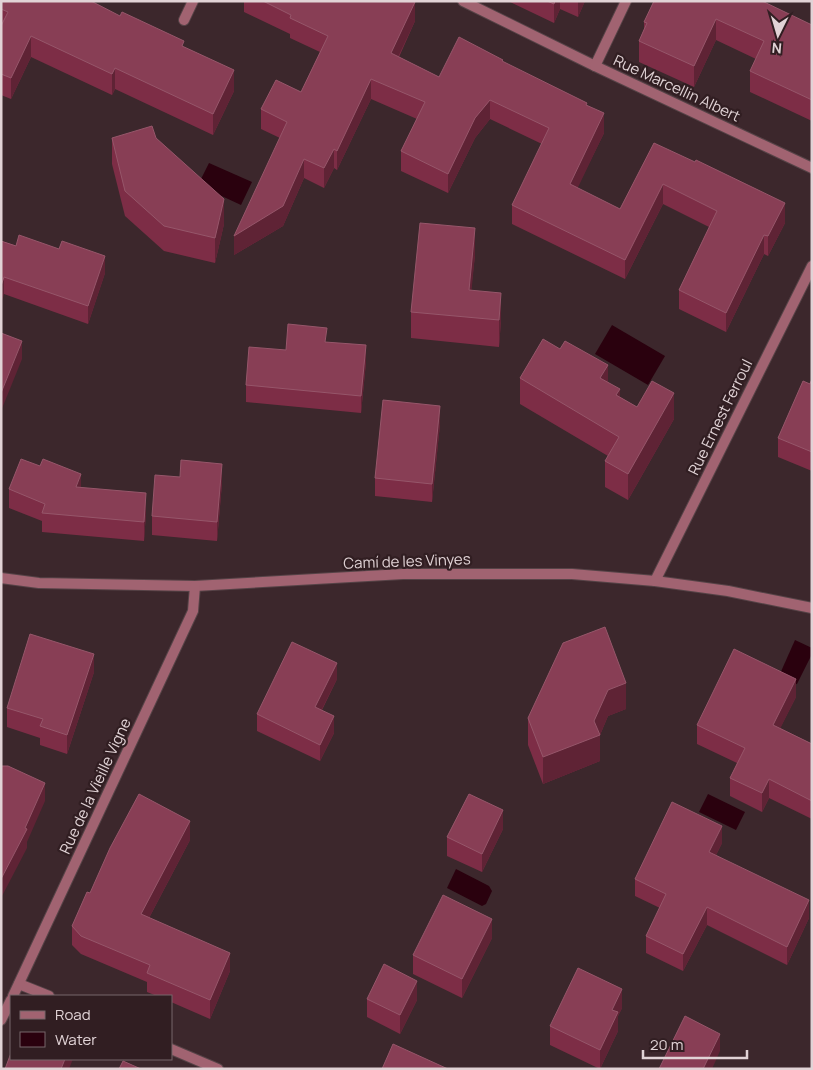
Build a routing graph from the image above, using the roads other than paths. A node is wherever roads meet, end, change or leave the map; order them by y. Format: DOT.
graph roads {
  1 [pos="193,1"];
  2 [pos="463,1"];
  3 [pos="626,1"];
  4 [pos="184,20"];
  5 [pos="595,66"];
  6 [pos="812,168"];
  7 [pos="812,266"];
  8 [pos="1,578"];
  9 [pos="655,581"];
  10 [pos="195,586"];
  11 [pos="812,608"];
  12 [pos="19,984"];
  13 [pos="14,995"];
  14 [pos="46,995"];
  15 [pos="10,1002"];
  16 [pos="1,1020"];
  17 [pos="172,1049"];
  18 [pos="218,1069"];
  1 -- 4 [label="street"];
  2 -- 5 [label="street"];
  3 -- 5 [label="street, Rue Marcellin Albert"];
  5 -- 6 [label="street, Rue Marcellin Albert"];
  7 -- 9 [label="street, Rue Ernest Ferroul"];
  8 -- 10 [label="street, Camí de les Vinyes"];
  9 -- 10 [label="street, Camí de les Vinyes"];
  9 -- 11 [label="street, Camí de les Vinyes"];
  10 -- 12 [label="street, Rue de la Vieille Vigne"];
  12 -- 13 [label="street, Rue de la Vieille Vigne"];
  12 -- 14 [label="street"];
  15 -- 16 [label="street"];
  17 -- 18 [label="street"];
}
